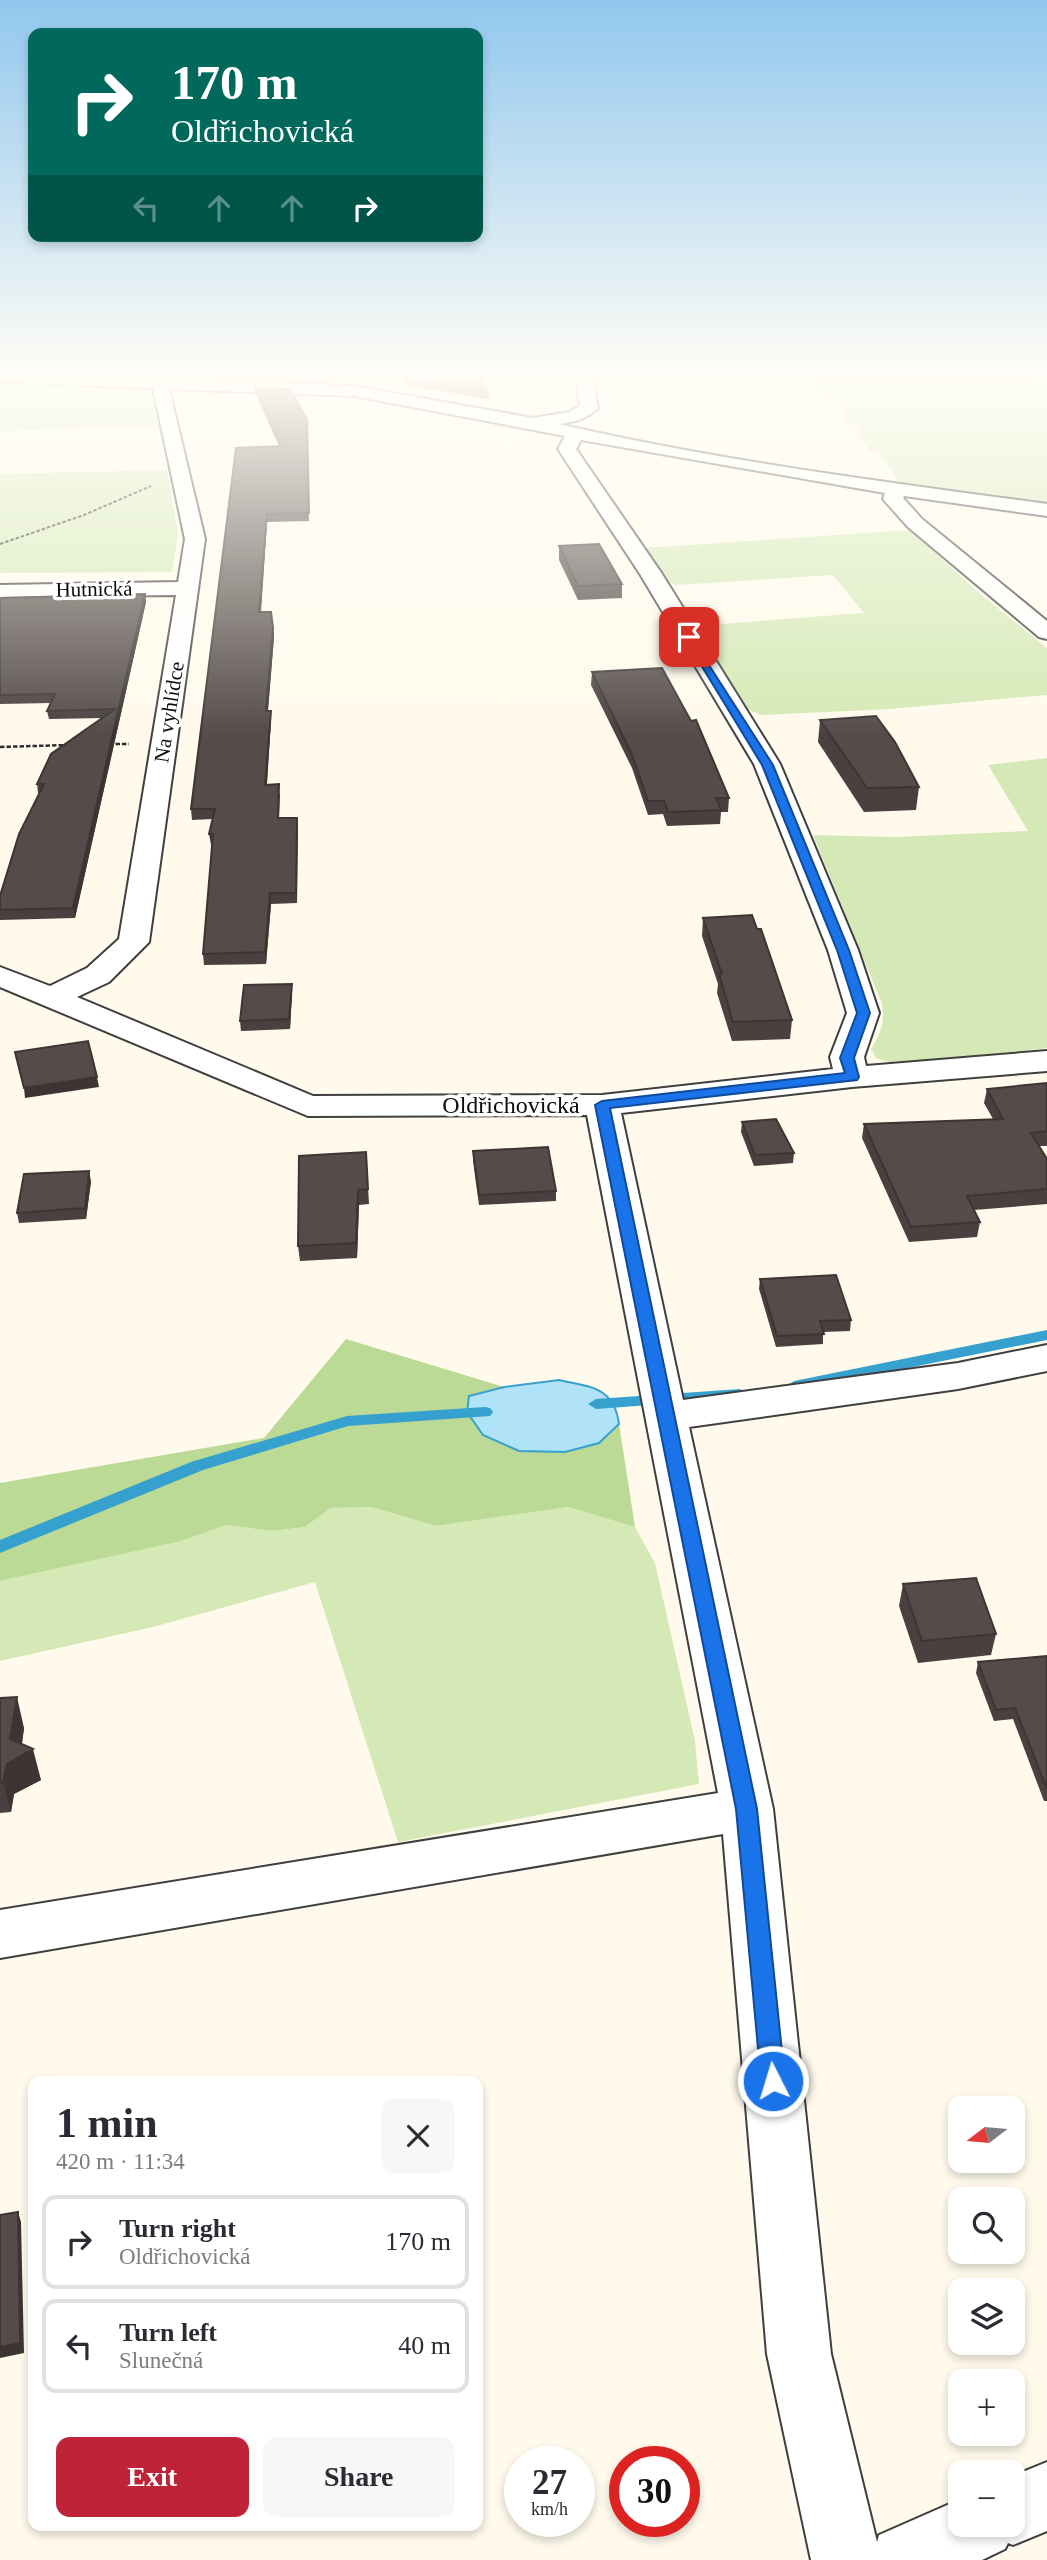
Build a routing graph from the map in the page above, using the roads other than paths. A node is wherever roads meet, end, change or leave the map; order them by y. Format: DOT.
graph roads {
  1 [pos="185,495"];
  2 [pos="598,495"];
  3 [pos="894,495"];
  4 [pos="942,495"];
  5 [pos="1047,510"];
  6 [pos="188,588"];
  7 [pos="0,591"];
  8 [pos="1047,632"];
  9 [pos="0,976"];
  10 [pos="50,998"];
  11 [pos="1047,1061"];
  12 [pos="852,1077"];
  13 [pos="602,1105"];
  14 [pos="1047,1358"];
  15 [pos="666,1416"];
  16 [pos="747,1809"];
  17 [pos="0,1934"];
  18 [pos="1047,2496"];
  19 [pos="1025,2506"];
  20 [pos="955,2537"];
  21 [pos="846,2560"];
  22 [pos="904,2560"];
  1 -- 6 [label="street, Na vyhlídce"];
  2 -- 12 [label="street"];
  3 -- 8 [label="street"];
  4 -- 5 [label="street"];
  6 -- 7 [label="street, Hutnická"];
  6 -- 10 [label="street, Na vyhlídce"];
  9 -- 10 [label="street, Oldřichovická"];
  10 -- 13 [label="street, Oldřichovická"];
  11 -- 12 [label="street, Oldřichovická"];
  12 -- 13 [label="street, Oldřichovická"];
  13 -- 15 [label="street"];
  14 -- 15 [label="street"];
  15 -- 16 [label="street"];
  16 -- 17 [label="street"];
  16 -- 21 [label="street"];
  18 -- 19 [label="street"];
  20 -- 22 [label="street"];
}
